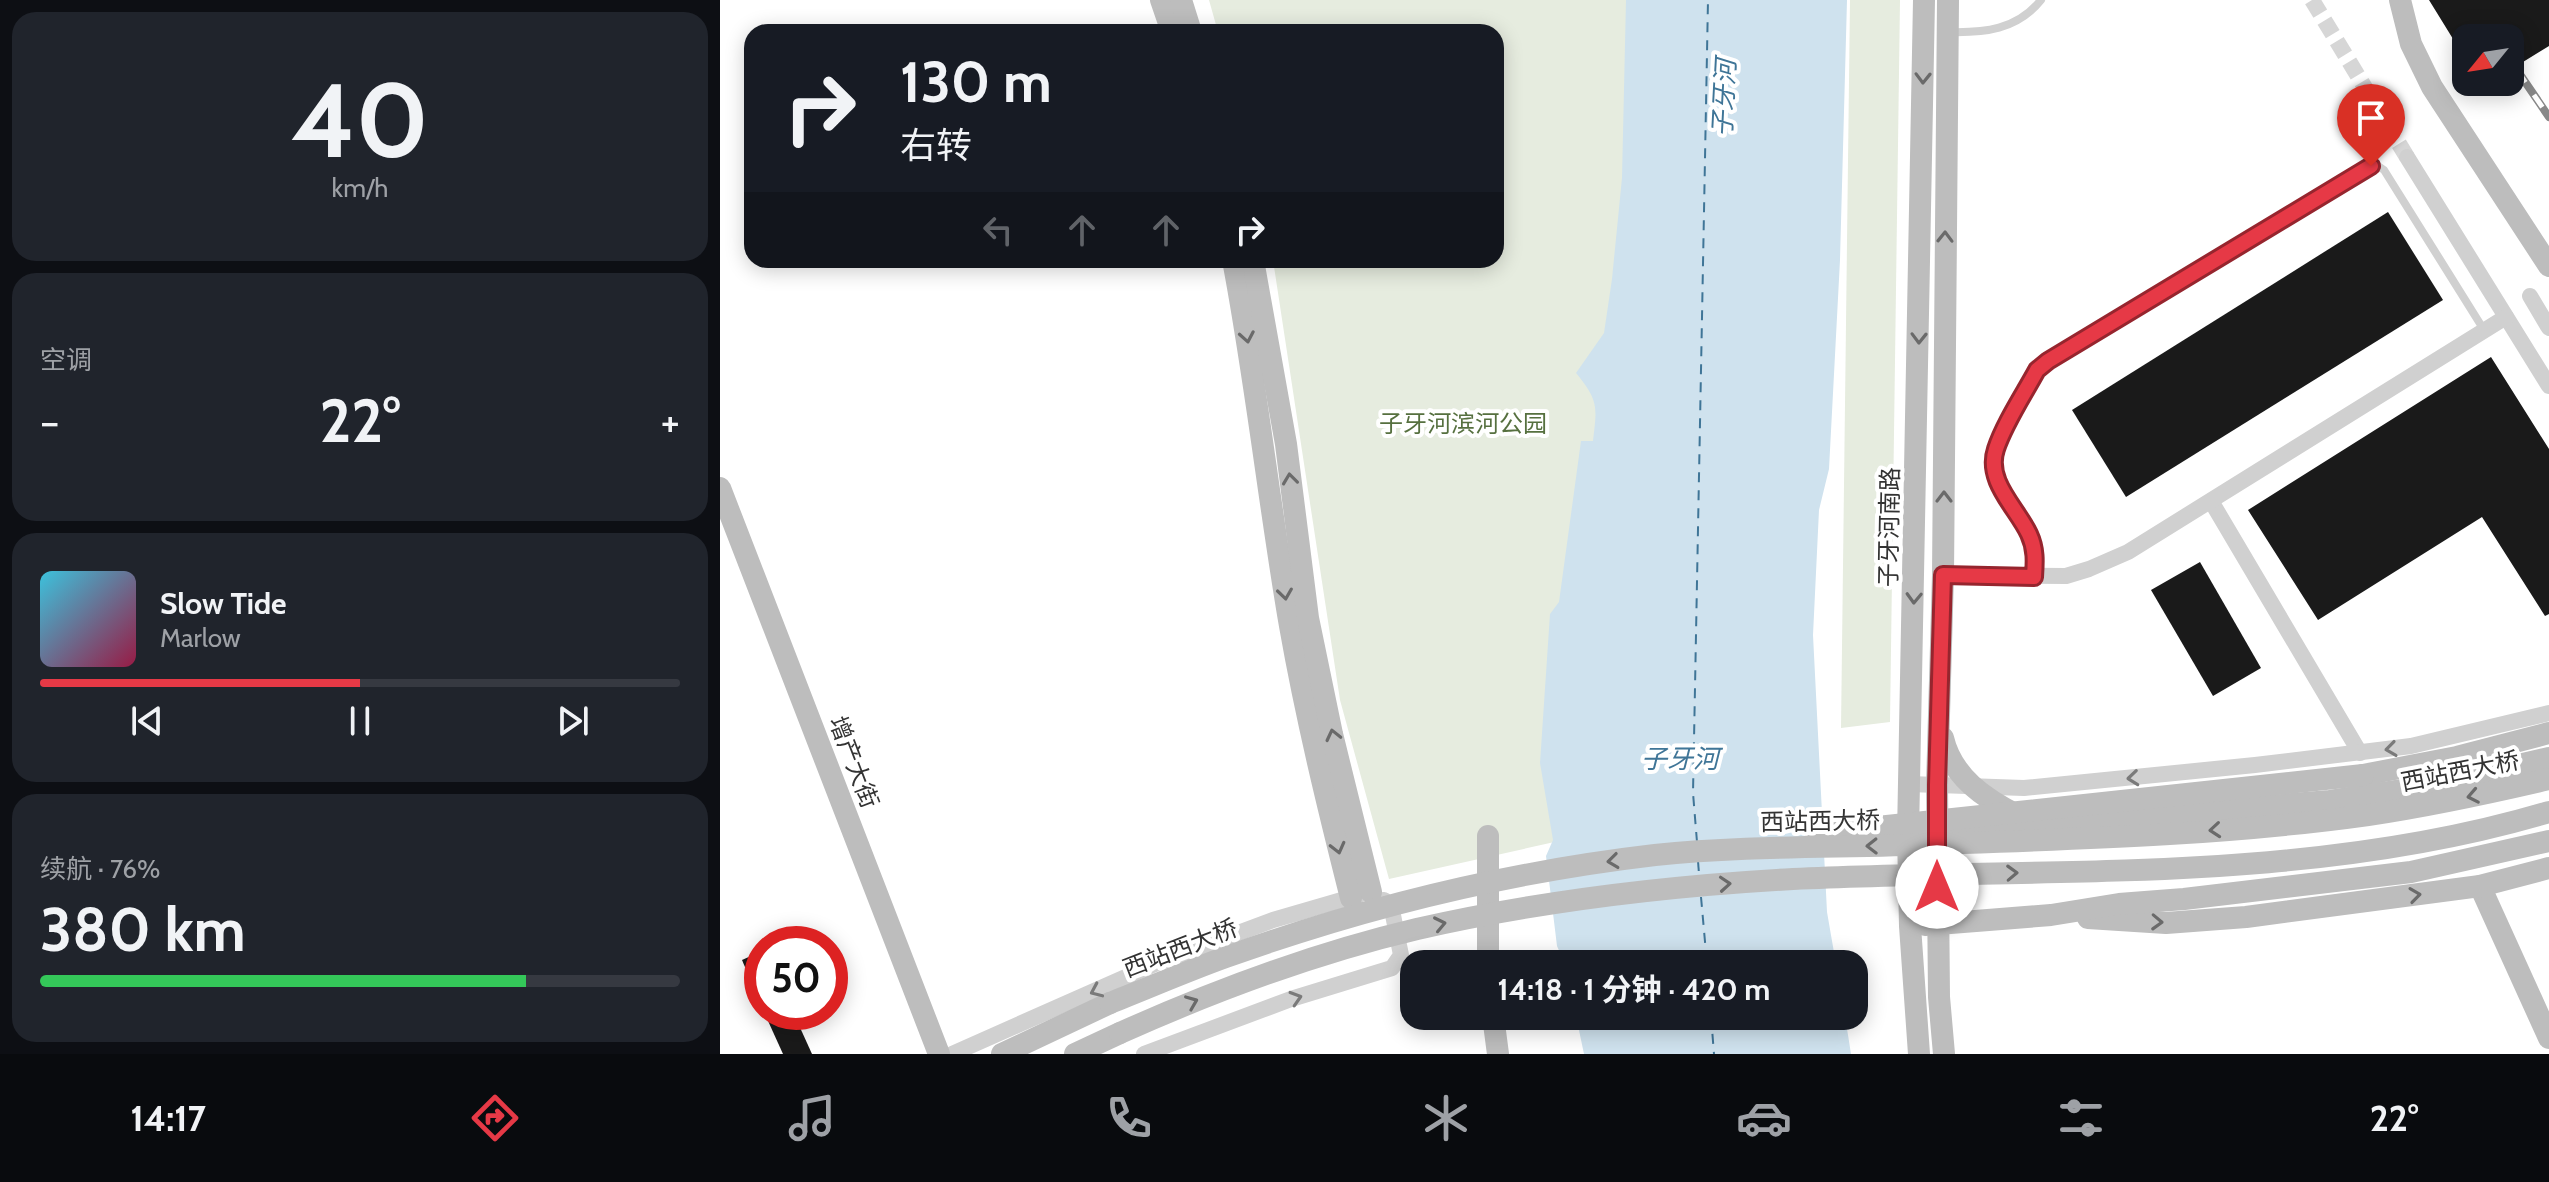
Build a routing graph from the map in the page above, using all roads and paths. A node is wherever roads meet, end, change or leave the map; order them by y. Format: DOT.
graph roads {
  1 [pos="1161,0"];
  2 [pos="1181,0"];
  3 [pos="1924,0"];
  4 [pos="1948,0"];
  5 [pos="2041,0"];
  6 [pos="2400,0"];
  7 [pos="1169,24"];
  8 [pos="1188,24"];
  9 [pos="1947,32"];
  10 [pos="2407,157"];
  11 [pos="2549,266"];
  12 [pos="1234,268"];
  13 [pos="1254,268"];
  14 [pos="2530,296"];
  15 [pos="2506,317"];
  16 [pos="2549,328"];
  17 [pos="2484,330"];
  18 [pos="2549,386"];
  19 [pos="720,488"];
  20 [pos="2211,501"];
  21 [pos="1943,575"];
  22 [pos="2034,577"];
  23 [pos="2549,713"];
  24 [pos="1939,715"];
  25 [pos="2549,733"];
  26 [pos="2549,758"];
  27 [pos="2362,764"];
  28 [pos="2549,779"];
  29 [pos="1909,784"];
  30 [pos="1937,785"];
  31 [pos="1973,787"];
  32 [pos="2549,812"];
  33 [pos="2043,824"];
  34 [pos="1937,833"];
  35 [pos="1488,836"];
  36 [pos="2549,841"];
  37 [pos="1908,845"];
  38 [pos="1753,847"];
  39 [pos="2549,868"];
  40 [pos="2480,886"];
  41 [pos="1361,895"];
  42 [pos="2051,915"];
  43 [pos="1937,916"];
  44 [pos="1910,926"];
  45 [pos="1488,950"];
  46 [pos="1495,1030"];
  47 [pos="2549,1038"];
  48 [pos="1175,1048"];
  49 [pos="939,1054"];
  50 [pos="952,1054"];
  51 [pos="1002,1054"];
  52 [pos="1075,1054"];
  53 [pos="1144,1054"];
  54 [pos="1498,1054"];
  55 [pos="1919,1054"];
  56 [pos="1944,1054"];
  1 -- 7 [label="main road"];
  2 -- 8 [label="main road"];
  3 -- 29 [label="main road, 子牙河南路, one-way"];
  4 -- 9 [label="main road"];
  5 -- 9 [label="lane"];
  6 -- 11 [label="main road"];
  21 -- 9 [label="main road, one-way"];
  10 -- 15 [label="street"];
  12 -- 41 [label="main road, one-way"];
  41 -- 13 [label="main road, one-way"];
  14 -- 16 [label="street"];
  15 -- 17 [label="street"];
  15 -- 18 [label="street"];
  17 -- 20 [label="street"];
  17 -- 22 [label="lane"];
  19 -- 49 [label="main road, 增产大街"];
  20 -- 22 [label="street"];
  20 -- 27 [label="street"];
  21 -- 22 [label="street"];
  21 -- 24 [label="main road"];
  23 -- 27 [label="street, one-way"];
  24 -- 30 [label="main road"];
  24 -- 31 [label="main road"];
  25 -- 27 [label="main road"];
  26 -- 33 [label="main road"];
  27 -- 31 [label="street, one-way"];
  27 -- 38 [label="main road, bridge"];
  28 -- 38 [label="main road, 西站西大桥, one-way, bridge"];
  29 -- 30 [label="street"];
  29 -- 37 [label="main road, 子牙河南路"];
  30 -- 31 [label="street"];
  30 -- 34 [label="main road"];
  31 -- 33 [label="main road"];
  52 -- 32 [label="main road, one-way, bridge"];
  33 -- 34 [label="main road"];
  34 -- 37 [label="main road"];
  34 -- 43 [label="main road"];
  35 -- 45 [label="main road"];
  36 -- 42 [label="main road"];
  37 -- 43 [label="main road"];
  37 -- 44 [label="main road, 子牙河南路"];
  38 -- 51 [label="main road, 西站西大桥, one-way, bridge"];
  39 -- 40 [label="main road"];
  42 -- 40 [label="main road, one-way"];
  40 -- 47 [label="main road"];
  48 -- 41 [label="street, one-way"];
  41 -- 50 [label="street, one-way"];
  42 -- 43 [label="main road"];
  43 -- 44 [label="main road"];
  43 -- 56 [label="main road"];
  44 -- 55 [label="main road, 子牙河南路"];
  46 -- 54 [label="main road"];
  48 -- 53 [label="street"];
}
